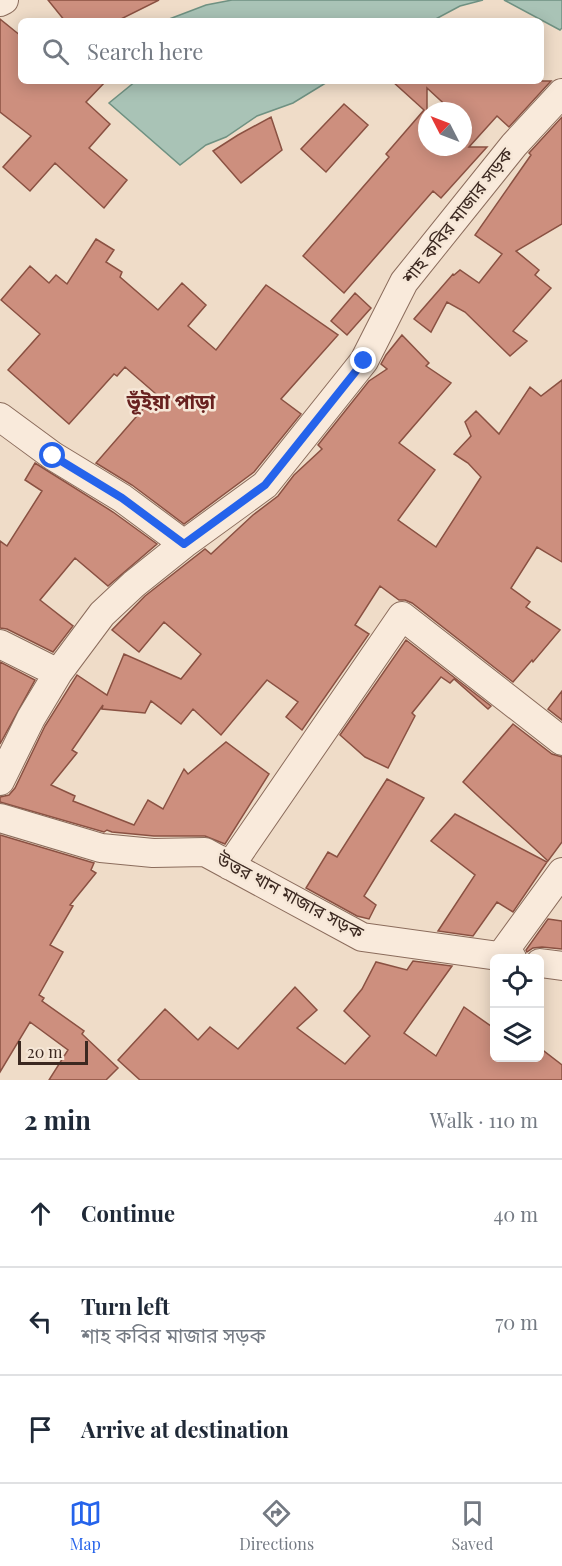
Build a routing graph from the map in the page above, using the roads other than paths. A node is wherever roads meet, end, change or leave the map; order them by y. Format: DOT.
graph roads {
  1 [pos="562,93"];
  2 [pos="0,417"];
  3 [pos="184,544"];
  4 [pos="0,644"];
  5 [pos="58,673"];
  6 [pos="562,741"];
  7 [pos="0,781"];
  8 [pos="0,818"];
  9 [pos="230,866"];
  10 [pos="562,872"];
  11 [pos="509,954"];
  12 [pos="490,956"];
  13 [pos="544,964"];
  14 [pos="562,966"];
  1 -- 3 [label="street, শাহ কবির মাজার সড়ক"];
  2 -- 3 [label="street"];
  3 -- 5 [label="street, শাহ কবির মাজার সড়ক"];
  4 -- 5 [label="street"];
  5 -- 7 [label="street, শাহ কবির মাজার সড়ক"];
  6 -- 9 [label="street"];
  8 -- 9 [label="street, উত্তর খান মাজার সড়ক"];
  9 -- 12 [label="street, উত্তর খান মাজার সড়ক"];
  10 -- 11 [label="street"];
  13 -- 14 [label="street"];
}
